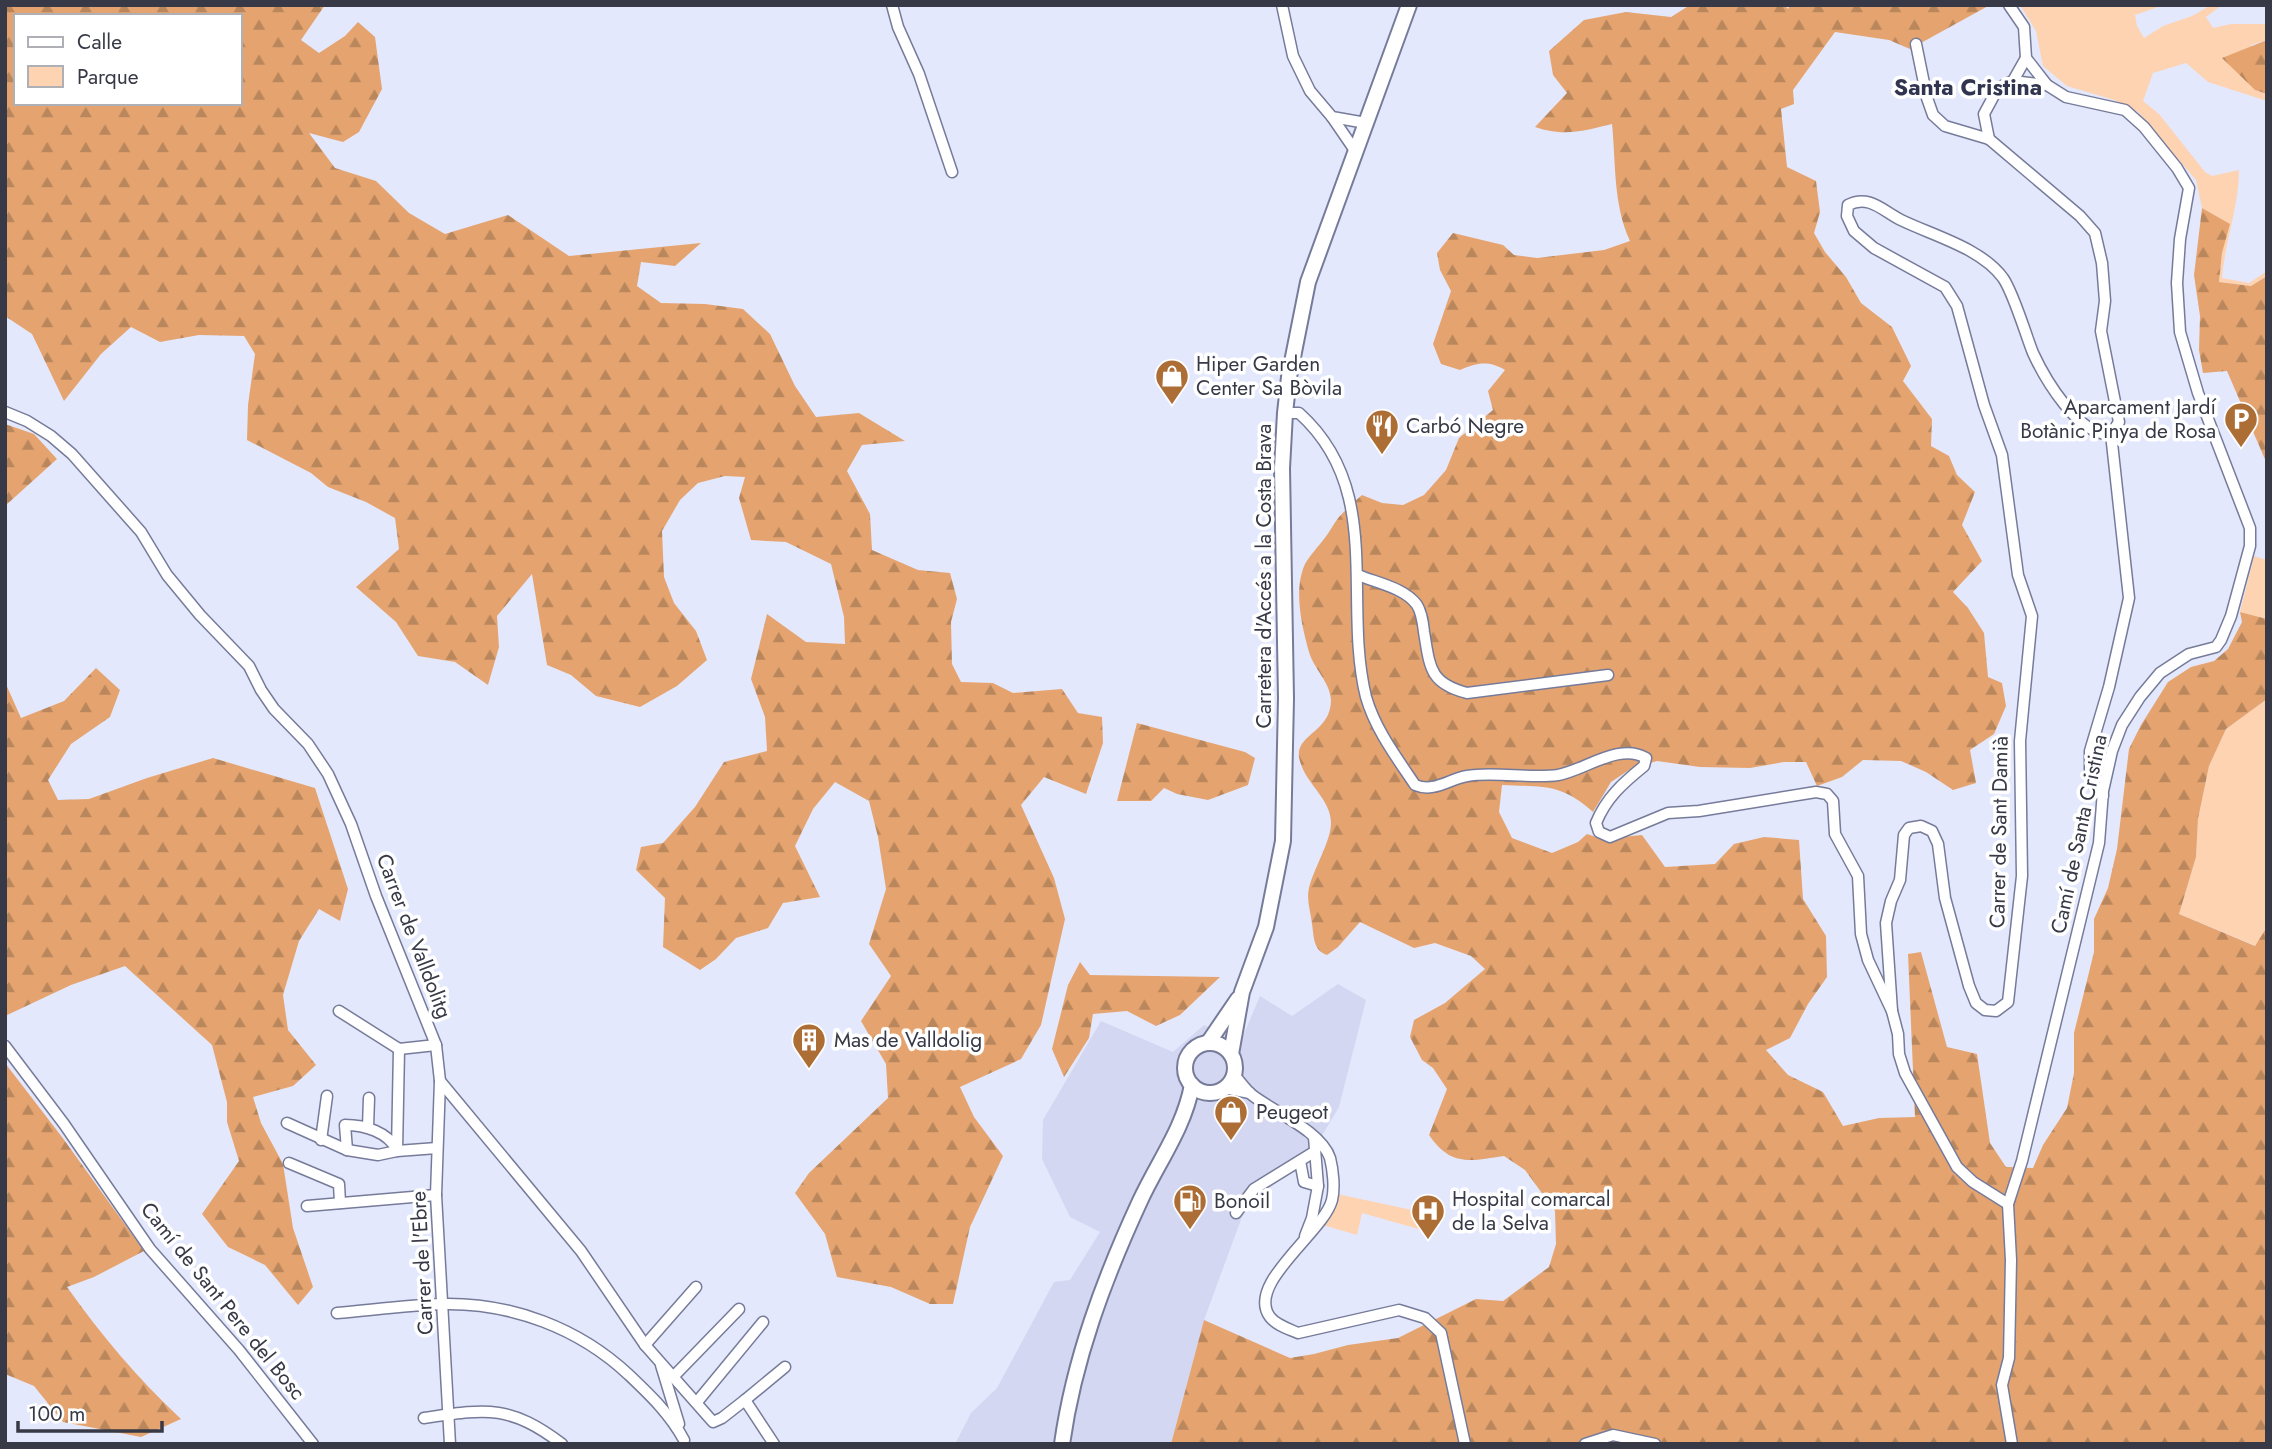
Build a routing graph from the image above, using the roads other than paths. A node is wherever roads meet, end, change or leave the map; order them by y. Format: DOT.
graph roads {
  1 [pos="892,5"];
  2 [pos="1282,5"];
  3 [pos="1409,5"];
  4 [pos="2009,5"];
  5 [pos="1916,44"];
  6 [pos="2026,58"];
  7 [pos="2012,81"];
  8 [pos="2047,85"];
  9 [pos="1332,117"];
  10 [pos="1366,123"];
  11 [pos="1989,139"];
  12 [pos="1356,152"];
  13 [pos="952,172"];
  14 [pos="5,412"];
  15 [pos="1284,413"];
  16 [pos="2111,433"];
  17 [pos="1359,575"];
  18 [pos="1608,675"];
  19 [pos="2103,796"];
  20 [pos="1242,992"];
  21 [pos="339,1011"];
  22 [pos="1892,1011"];
  23 [pos="1208,1043"];
  24 [pos="436,1045"];
  25 [pos="5,1046"];
  26 [pos="399,1049"];
  27 [pos="1231,1054"];
  28 [pos="1234,1074"];
  29 [pos="440,1081"];
  30 [pos="1192,1085"];
  31 [pos="1224,1088"];
  32 [pos="1209,1093"];
  33 [pos="1250,1093"];
  34 [pos="327,1096"];
  35 [pos="369,1098"];
  36 [pos="1182,1122"];
  37 [pos="287,1123"];
  38 [pos="368,1127"];
  39 [pos="1314,1137"];
  40 [pos="321,1140"];
  41 [pos="437,1148"];
  42 [pos="347,1150"];
  43 [pos="397,1151"];
  44 [pos="1314,1152"];
  45 [pos="1329,1157"];
  46 [pos="1300,1161"];
  47 [pos="289,1163"];
  48 [pos="1318,1186"];
  49 [pos="436,1195"];
  50 [pos="341,1203"];
  51 [pos="2008,1204"];
  52 [pos="307,1206"];
  53 [pos="1236,1213"];
  54 [pos="1303,1241"];
  55 [pos="696,1287"];
  56 [pos="443,1304"];
  57 [pos="739,1309"];
  58 [pos="337,1313"];
  59 [pos="764,1322"];
  60 [pos="645,1345"];
  61 [pos="659,1361"];
  62 [pos="785,1367"];
  63 [pos="674,1376"];
  64 [pos="745,1400"];
  65 [pos="697,1402"];
  66 [pos="449,1414"];
  67 [pos="424,1418"];
  68 [pos="685,1442"];
  69 [pos="313,1444"];
  70 [pos="450,1444"];
  71 [pos="562,1444"];
  72 [pos="774,1444"];
  73 [pos="1062,1444"];
  74 [pos="1465,1444"];
  75 [pos="1584,1444"];
  76 [pos="1655,1444"];
  77 [pos="2012,1444"];
  1 -- 13 [label="street"];
  2 -- 9 [label="street"];
  3 -- 10 [label="main road, Carretera d'Accés a la Costa Brava"];
  4 -- 6 [label="street"];
  5 -- 11 [label="street"];
  6 -- 7 [label="street"];
  6 -- 8 [label="street, Camí de Santa Cristina"];
  7 -- 8 [label="street"];
  7 -- 11 [label="street"];
  8 -- 19 [label="street, Camí de Santa Cristina"];
  9 -- 10 [label="street"];
  9 -- 12 [label="street"];
  10 -- 12 [label="main road, Carretera d'Accés a la Costa Brava"];
  11 -- 16 [label="street"];
  12 -- 15 [label="main road, Carretera d'Accés a la Costa Brava"];
  14 -- 24 [label="street, Carrer de Valldolitg"];
  15 -- 17 [label="street"];
  15 -- 20 [label="main road, Carretera d'Accés a la Costa Brava"];
  16 -- 19 [label="street"];
  16 -- 22 [label="street, Carrer de Sant Damià"];
  17 -- 18 [label="street"];
  17 -- 22 [label="street"];
  19 -- 51 [label="street, Camí de Santa Cristina"];
  20 -- 23 [label="main road, Carretera d'Accés a la Costa Brava"];
  20 -- 27 [label="main road, Carretera d'Accés a la Costa Brava"];
  21 -- 26 [label="street"];
  22 -- 51 [label="street"];
  23 -- 27 [label="main road"];
  23 -- 30 [label="main road"];
  24 -- 26 [label="street"];
  24 -- 29 [label="street, Carrer de Valldolitg"];
  25 -- 69 [label="street, Camí de Sant Pere del Bosc"];
  26 -- 43 [label="street"];
  27 -- 28 [label="main road"];
  28 -- 31 [label="main road"];
  28 -- 33 [label="street"];
  29 -- 41 [label="street, Carrer de l'Ebre"];
  29 -- 60 [label="street"];
  30 -- 32 [label="main road"];
  30 -- 36 [label="main road"];
  31 -- 32 [label="main road"];
  31 -- 33 [label="street"];
  32 -- 36 [label="main road"];
  33 -- 39 [label="street"];
  34 -- 40 [label="street"];
  35 -- 38 [label="street"];
  36 -- 73 [label="main road"];
  37 -- 40 [label="street"];
  38 -- 42 [label="street"];
  38 -- 43 [label="street"];
  39 -- 44 [label="street"];
  39 -- 45 [label="street"];
  40 -- 42 [label="street"];
  41 -- 43 [label="street"];
  41 -- 49 [label="street, Carrer de l'Ebre"];
  42 -- 43 [label="street"];
  44 -- 45 [label="street"];
  44 -- 46 [label="street"];
  44 -- 48 [label="street"];
  45 -- 54 [label="street"];
  46 -- 48 [label="street"];
  46 -- 53 [label="street"];
  47 -- 50 [label="street"];
  48 -- 54 [label="street"];
  49 -- 50 [label="street"];
  49 -- 56 [label="street, Carrer de l'Ebre"];
  50 -- 52 [label="street"];
  51 -- 77 [label="street, Camí de Santa Cristina"];
  54 -- 74 [label="street"];
  55 -- 60 [label="street"];
  56 -- 58 [label="street"];
  56 -- 66 [label="street, Carrer de l'Ebre"];
  56 -- 68 [label="street"];
  57 -- 63 [label="street"];
  59 -- 65 [label="street"];
  60 -- 61 [label="street"];
  61 -- 63 [label="street"];
  61 -- 68 [label="street"];
  62 -- 64 [label="street"];
  63 -- 65 [label="street"];
  64 -- 65 [label="street"];
  64 -- 72 [label="street"];
  66 -- 67 [label="street"];
  66 -- 70 [label="street, Carrer de l'Ebre"];
  66 -- 71 [label="street"];
  75 -- 76 [label="street"];
}
